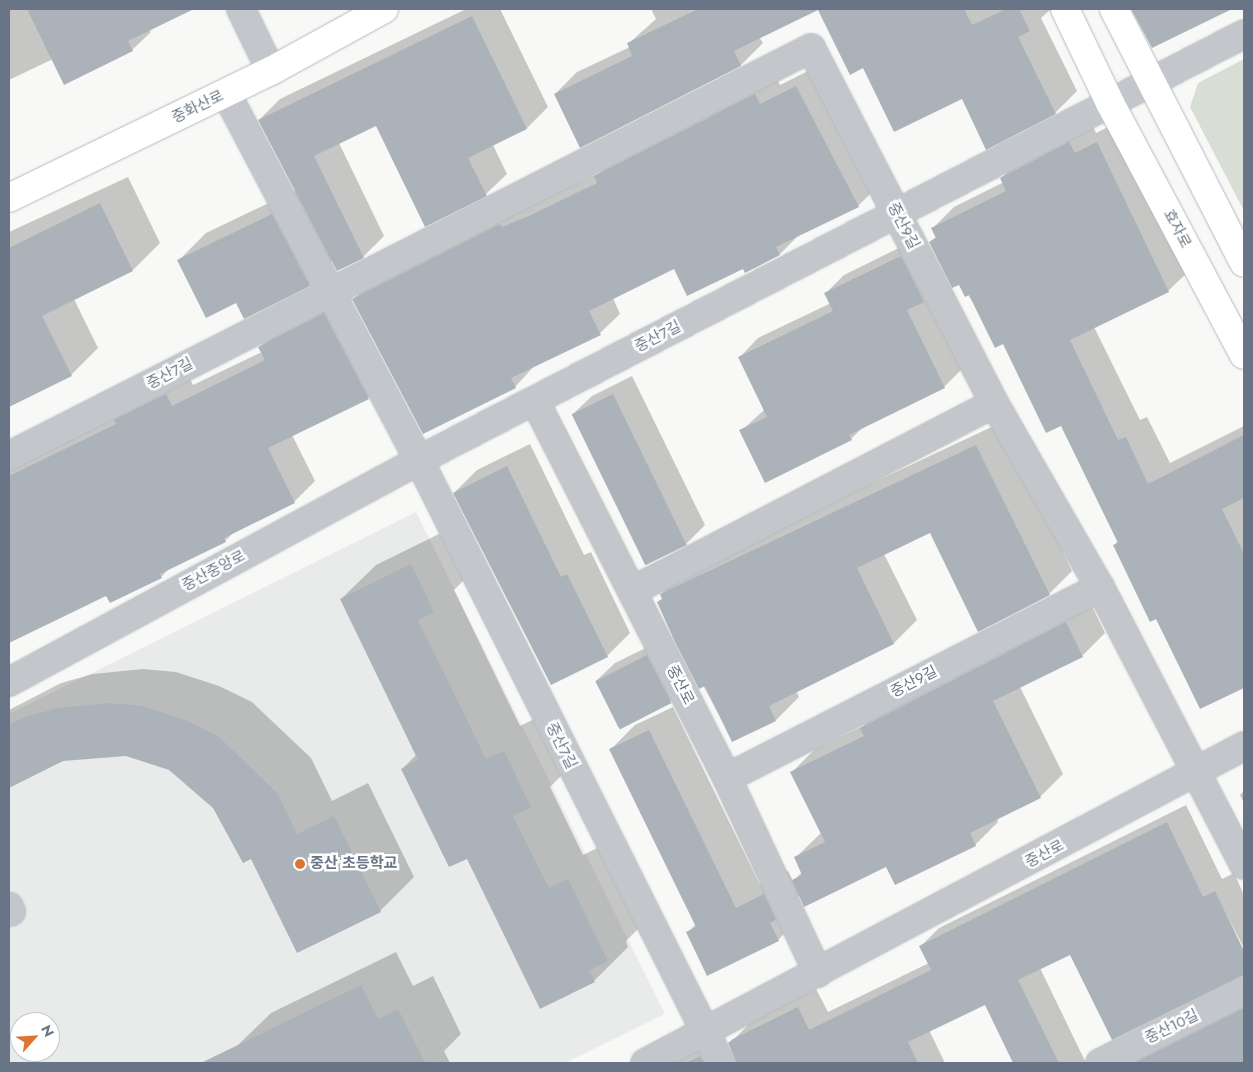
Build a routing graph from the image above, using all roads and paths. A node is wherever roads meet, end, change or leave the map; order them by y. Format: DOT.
graph roads {
  1 [pos="241,9"];
  2 [pos="384,9"];
  3 [pos="1065,9"];
  4 [pos="1114,9"];
  5 [pos="1244,34"];
  6 [pos="811,48"];
  7 [pos="271,71"];
  8 [pos="1150,82"];
  9 [pos="226,93"];
  10 [pos="1110,103"];
  11 [pos="9,198"];
  12 [pos="896,214"];
  13 [pos="1244,263"];
  14 [pos="332,292"];
  15 [pos="1244,355"];
  16 [pos="535,401"];
  17 [pos="994,403"];
  18 [pos="9,456"];
  19 [pos="419,460"];
  20 [pos="1100,587"];
  21 [pos="632,591"];
  22 [pos="9,682"];
  23 [pos="1244,746"];
  24 [pos="1197,774"];
  25 [pos="727,778"];
  26 [pos="1244,865"];
  27 [pos="818,973"];
  28 [pos="1244,991"];
  29 [pos="704,1033"];
  30 [pos="646,1063"];
  31 [pos="721,1063"];
  32 [pos="1100,1063"];
  1 -- 7 [label="street"];
  2 -- 7 [label="street, 중화산로"];
  3 -- 10 [label="street, 효자로"];
  4 -- 8 [label="street"];
  5 -- 8 [label="street"];
  6 -- 12 [label="street, 중산9길"];
  6 -- 14 [label="street, 중산7길"];
  7 -- 9 [label="street, 중화산로"];
  8 -- 10 [label="street"];
  8 -- 13 [label="street"];
  9 -- 11 [label="street, 중화산로"];
  9 -- 14 [label="street, 중산7길"];
  10 -- 12 [label="street, 중산7길"];
  10 -- 15 [label="street, 효자로"];
  12 -- 16 [label="street, 중산7길"];
  12 -- 17 [label="street, 중산9길"];
  14 -- 18 [label="street, 중산7길"];
  14 -- 19 [label="street, 중산7길"];
  16 -- 19 [label="street, 중산7길"];
  16 -- 21 [label="street, 중산로"];
  17 -- 20 [label="street, 중산9길"];
  17 -- 21 [label="street"];
  19 -- 22 [label="street, 중산중앙로"];
  19 -- 29 [label="street, 중산7길"];
  20 -- 24 [label="street, 중산9길"];
  20 -- 25 [label="street, 중산9길"];
  21 -- 25 [label="street, 중산로"];
  23 -- 24 [label="street, 중산로"];
  24 -- 26 [label="street"];
  24 -- 27 [label="street, 중산로"];
  25 -- 27 [label="street, 중산로"];
  27 -- 29 [label="street, 중산로"];
  28 -- 32 [label="street, 중산10길"];
  29 -- 30 [label="street, 중산로"];
  29 -- 31 [label="street, 중산7길"];
}
